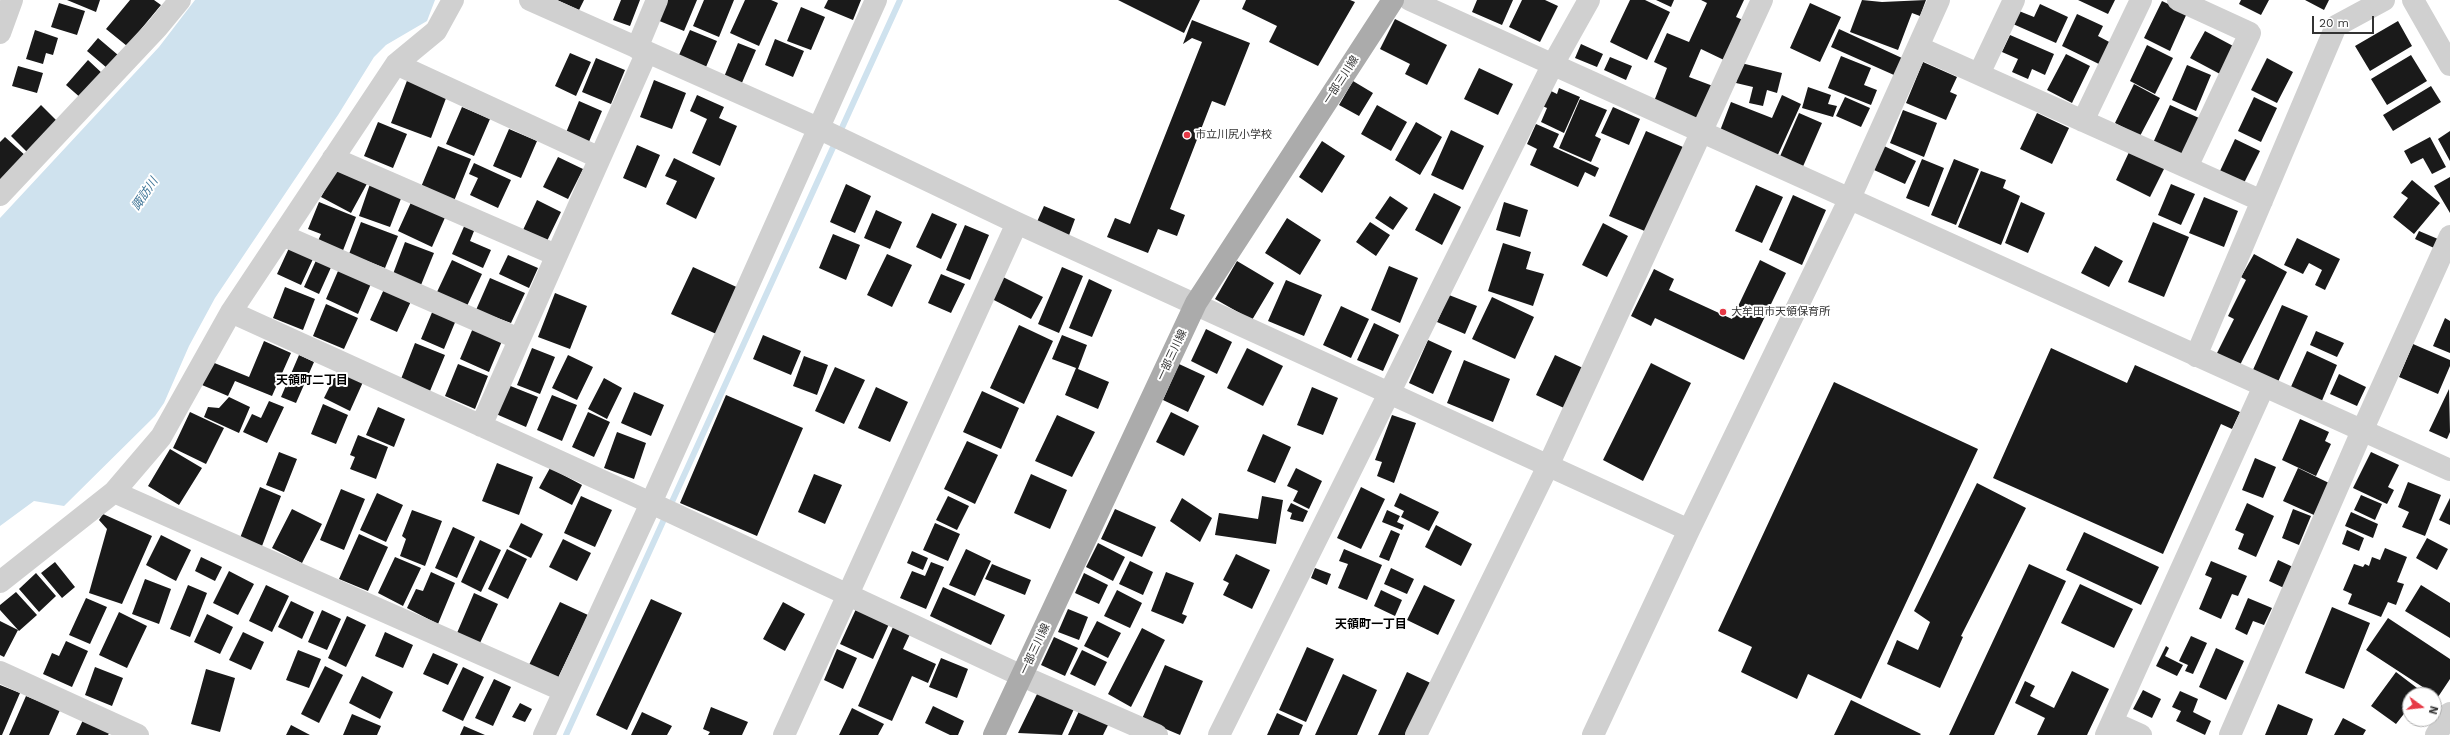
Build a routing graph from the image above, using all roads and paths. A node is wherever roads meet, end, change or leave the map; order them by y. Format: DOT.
graph roads {
  1 [pos="12,0"];
  2 [pos="180,0"];
  3 [pos="453,0"];
  4 [pos="530,0"];
  5 [pos="657,0"];
  6 [pos="876,0"];
  7 [pos="1393,0"];
  8 [pos="1410,0"];
  9 [pos="1589,0"];
  10 [pos="1762,0"];
  11 [pos="1939,0"];
  12 [pos="2014,0"];
  13 [pos="2141,0"];
  14 [pos="2178,0"];
  15 [pos="2384,0"];
  16 [pos="2412,0"];
  17 [pos="0,32"];
  18 [pos="1918,47"];
  19 [pos="642,50"];
  20 [pos="396,64"];
  21 [pos="2450,65"];
  22 [pos="1552,66"];
  23 [pos="1979,74"];
  24 [pos="2083,121"];
  25 [pos="818,128"];
  26 [pos="1700,130"];
  27 [pos="333,158"];
  28 [pos="600,158"];
  29 [pos="2187,168"];
  30 [pos="0,195"];
  31 [pos="1850,198"];
  32 [pos="2262,201"];
  33 [pos="1017,223"];
  34 [pos="282,235"];
  35 [pos="2450,236"];
  36 [pos="556,255"];
  37 [pos="1196,303"];
  38 [pos="231,312"];
  39 [pos="520,339"];
  40 [pos="2196,356"];
  41 [pos="2264,386"];
  42 [pos="1390,393"];
  43 [pos="481,426"];
  44 [pos="2362,430"];
  45 [pos="1548,466"];
  46 [pos="2450,470"];
  47 [pos="114,492"];
  48 [pos="651,503"];
  49 [pos="1689,530"];
  50 [pos="0,582"];
  51 [pos="848,595"];
  52 [pos="0,672"];
  53 [pos="1022,676"];
  54 [pos="564,691"];
  55 [pos="2450,713"];
  56 [pos="2109,729"];
  57 [pos="138,735"];
  58 [pos="544,735"];
  59 [pos="784,735"];
  60 [pos="994,735"];
  61 [pos="1157,735"];
  62 [pos="1219,735"];
  63 [pos="1416,735"];
  64 [pos="1594,735"];
  65 [pos="2141,735"];
  66 [pos="2230,735"];
  67 [pos="2436,735"];
  1 -- 17 [label="street"];
  2 -- 30 [label="street"];
  3 -- 20 [label="street"];
  4 -- 19 [label="street"];
  5 -- 19 [label="street"];
  6 -- 25 [label="street"];
  7 -- 37 [label="main road, 一部三川線"];
  8 -- 22 [label="street"];
  9 -- 22 [label="street"];
  10 -- 26 [label="street"];
  11 -- 18 [label="street"];
  12 -- 23 [label="street"];
  13 -- 24 [label="street"];
  14 -- 29 [label="street"];
  15 -- 32 [label="street"];
  16 -- 21 [label="street"];
  18 -- 23 [label="street"];
  18 -- 31 [label="street"];
  19 -- 25 [label="street"];
  19 -- 28 [label="street"];
  20 -- 27 [label="street"];
  20 -- 28 [label="street"];
  22 -- 26 [label="street"];
  22 -- 42 [label="street"];
  23 -- 24 [label="street"];
  24 -- 29 [label="street"];
  25 -- 33 [label="street"];
  25 -- 48 [label="street"];
  26 -- 31 [label="street"];
  26 -- 45 [label="street"];
  27 -- 34 [label="street"];
  27 -- 36 [label="street"];
  28 -- 36 [label="street"];
  29 -- 32 [label="street"];
  31 -- 40 [label="street"];
  31 -- 49 [label="street"];
  32 -- 40 [label="street"];
  33 -- 37 [label="street"];
  33 -- 51 [label="street"];
  34 -- 38 [label="street"];
  34 -- 39 [label="street"];
  35 -- 44 [label="street"];
  36 -- 39 [label="street"];
  37 -- 42 [label="street"];
  37 -- 53 [label="main road, 一部三川線"];
  38 -- 43 [label="street"];
  38 -- 47 [label="street"];
  39 -- 43 [label="street"];
  40 -- 41 [label="street"];
  41 -- 44 [label="street"];
  41 -- 56 [label="street"];
  42 -- 45 [label="street"];
  42 -- 62 [label="street"];
  43 -- 48 [label="street"];
  44 -- 46 [label="street"];
  44 -- 66 [label="street"];
  45 -- 49 [label="street"];
  45 -- 63 [label="street"];
  47 -- 50 [label="street"];
  47 -- 54 [label="street"];
  48 -- 51 [label="street"];
  48 -- 54 [label="street"];
  49 -- 64 [label="street"];
  51 -- 53 [label="street"];
  51 -- 59 [label="street"];
  52 -- 57 [label="street"];
  53 -- 60 [label="main road, 一部三川線"];
  53 -- 61 [label="street"];
  54 -- 58 [label="street"];
  55 -- 67 [label="street"];
  56 -- 65 [label="street"];
}
